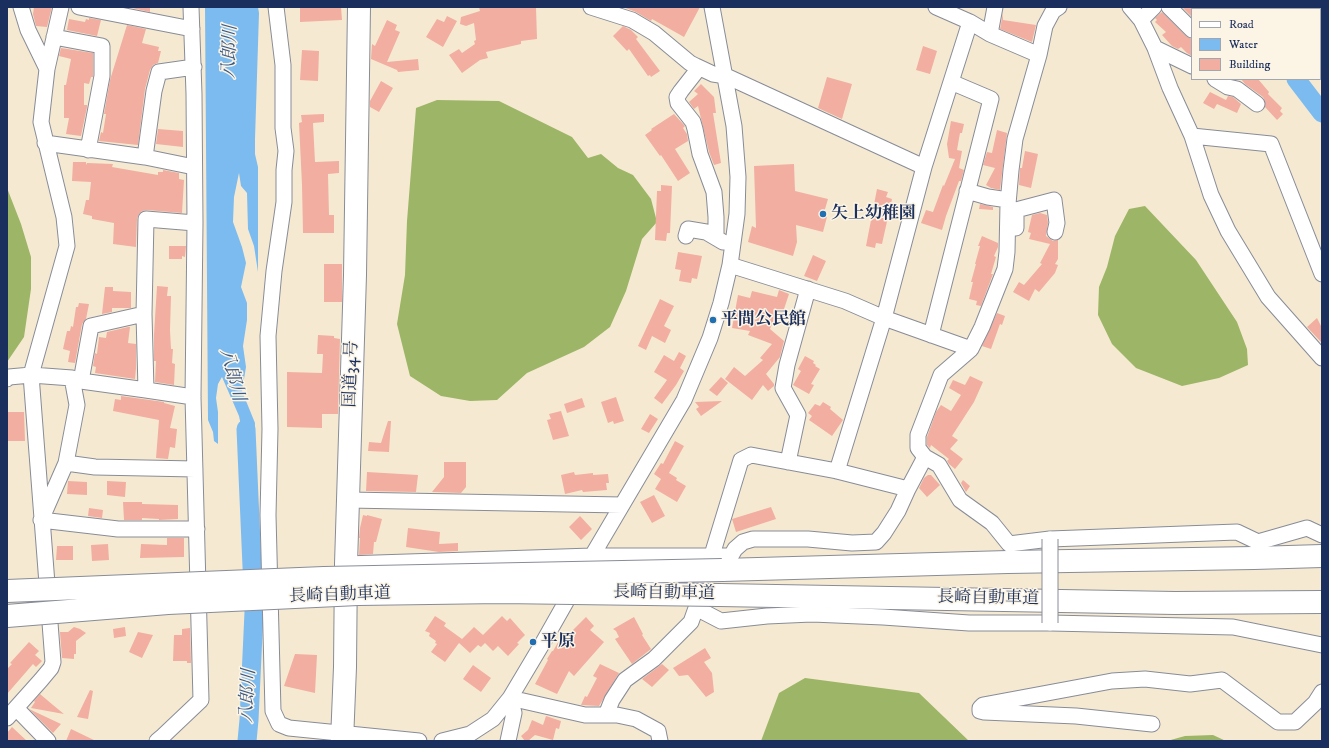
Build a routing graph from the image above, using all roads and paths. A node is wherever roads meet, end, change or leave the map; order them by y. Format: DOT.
graph roads {
  1 [pos="21,7"];
  2 [pos="61,7"];
  3 [pos="79,7"];
  4 [pos="191,7"];
  5 [pos="276,7"];
  6 [pos="359,7"];
  7 [pos="591,7"];
  8 [pos="712,7"];
  9 [pos="936,7"];
  10 [pos="995,7"];
  11 [pos="1059,7"];
  12 [pos="1130,7"];
  13 [pos="1154,7"];
  14 [pos="1169,7"];
  15 [pos="1141,20"];
  16 [pos="970,22"];
  17 [pos="192,29"];
  18 [pos="1191,29"];
  19 [pos="990,34"];
  20 [pos="54,37"];
  21 [pos="1155,48"];
  22 [pos="1039,55"];
  23 [pos="1191,66"];
  24 [pos="194,67"];
  25 [pos="699,68"];
  26 [pos="47,69"];
  27 [pos="726,76"];
  28 [pos="1217,80"];
  29 [pos="951,82"];
  30 [pos="1258,104"];
  31 [pos="1192,136"];
  32 [pos="46,143"];
  33 [pos="88,150"];
  34 [pos="145,157"];
  35 [pos="924,166"];
  36 [pos="194,167"];
  37 [pos="967,191"];
  38 [pos="1008,200"];
  39 [pos="195,223"];
  40 [pos="1055,232"];
  41 [pos="686,236"];
  42 [pos="716,238"];
  43 [pos="733,245"];
  44 [pos="1006,257"];
  45 [pos="730,264"];
  46 [pos="1322,274"];
  47 [pos="808,289"];
  48 [pos="144,314"];
  49 [pos="884,318"];
  50 [pos="931,335"];
  51 [pos="971,349"];
  52 [pos="1322,358"];
  53 [pos="31,375"];
  54 [pos="7,379"];
  55 [pos="77,380"];
  56 [pos="146,390"];
  57 [pos="193,397"];
  58 [pos="925,457"];
  59 [pos="788,462"];
  60 [pos="66,463"];
  61 [pos="195,469"];
  62 [pos="837,471"];
  63 [pos="908,489"];
  64 [pos="348,500"];
  65 [pos="622,504"];
  66 [pos="41,520"];
  67 [pos="197,530"];
  68 [pos="1322,535"];
  69 [pos="1050,539"];
  70 [pos="592,556"];
  71 [pos="1322,556"];
  72 [pos="714,560"];
  73 [pos="346,564"];
  74 [pos="7,591"];
  75 [pos="1322,602"];
  76 [pos="696,608"];
  77 [pos="7,616"];
  78 [pos="1050,623"];
  79 [pos="1322,645"];
  80 [pos="1322,692"];
  81 [pos="510,698"];
  82 [pos="11,713"];
  83 [pos="606,715"];
  84 [pos="1152,724"];
  85 [pos="342,738"];
  86 [pos="48,741"];
  87 [pos="157,741"];
  88 [pos="419,741"];
  89 [pos="442,741"];
  90 [pos="508,741"];
  91 [pos="660,741"];
  1 -- 26 [label="street"];
  2 -- 20 [label="street"];
  3 -- 17 [label="street"];
  4 -- 17 [label="street"];
  5 -- 85 [label="street"];
  6 -- 64 [label="highway, 国道34号"];
  7 -- 25 [label="street"];
  8 -- 27 [label="street"];
  9 -- 16 [label="street"];
  10 -- 19 [label="street"];
  11 -- 22 [label="street"];
  12 -- 15 [label="street"];
  13 -- 15 [label="street"];
  14 -- 18 [label="street"];
  15 -- 21 [label="street"];
  16 -- 19 [label="street"];
  16 -- 29 [label="street"];
  17 -- 24 [label="street"];
  19 -- 22 [label="street"];
  20 -- 26 [label="street"];
  20 -- 33 [label="street"];
  21 -- 23 [label="street"];
  21 -- 31 [label="street"];
  22 -- 38 [label="street"];
  24 -- 34 [label="street"];
  24 -- 36 [label="street"];
  25 -- 27 [label="street"];
  25 -- 42 [label="street"];
  26 -- 32 [label="street"];
  27 -- 35 [label="street"];
  27 -- 43 [label="street"];
  28 -- 30 [label="street"];
  29 -- 35 [label="street"];
  29 -- 37 [label="street"];
  31 -- 46 [label="street"];
  31 -- 52 [label="street"];
  32 -- 33 [label="street"];
  32 -- 53 [label="street"];
  33 -- 34 [label="street"];
  34 -- 36 [label="street"];
  35 -- 49 [label="street"];
  36 -- 39 [label="street"];
  37 -- 38 [label="street"];
  37 -- 50 [label="street"];
  38 -- 44 [label="street"];
  39 -- 48 [label="street"];
  39 -- 57 [label="street"];
  40 -- 44 [label="street"];
  41 -- 42 [label="street"];
  42 -- 43 [label="street"];
  43 -- 45 [label="street"];
  44 -- 51 [label="street"];
  45 -- 47 [label="street"];
  45 -- 65 [label="street"];
  47 -- 49 [label="street"];
  47 -- 59 [label="street"];
  48 -- 55 [label="street"];
  48 -- 56 [label="street"];
  49 -- 50 [label="street"];
  49 -- 62 [label="street"];
  50 -- 51 [label="street"];
  51 -- 58 [label="street"];
  53 -- 54 [label="street"];
  53 -- 55 [label="street"];
  53 -- 66 [label="street"];
  55 -- 56 [label="street"];
  55 -- 60 [label="street"];
  56 -- 57 [label="street"];
  57 -- 61 [label="street"];
  58 -- 63 [label="street"];
  58 -- 69 [label="street"];
  59 -- 62 [label="street"];
  59 -- 72 [label="street"];
  60 -- 61 [label="street"];
  60 -- 66 [label="street"];
  61 -- 67 [label="street"];
  62 -- 63 [label="street"];
  63 -- 72 [label="street"];
  64 -- 65 [label="street"];
  64 -- 73 [label="highway, 国道34号"];
  65 -- 70 [label="street"];
  66 -- 67 [label="street"];
  66 -- 82 [label="street"];
  67 -- 87 [label="street"];
  68 -- 69 [label="street"];
  69 -- 78 [label="street, bridge"];
  70 -- 72 [label="street"];
  70 -- 73 [label="street"];
  70 -- 81 [label="street"];
  71 -- 72 [label="highway, 長崎自動車道"];
  72 -- 74 [label="highway, 長崎自動車道, bridge"];
  72 -- 76 [label="street"];
  73 -- 85 [label="highway, 国道34号"];
  75 -- 77 [label="highway, 長崎自動車道, bridge"];
  76 -- 78 [label="street"];
  76 -- 83 [label="street"];
  78 -- 79 [label="street"];
  80 -- 84 [label="street"];
  81 -- 83 [label="street"];
  81 -- 89 [label="street"];
  81 -- 90 [label="street"];
  82 -- 86 [label="street"];
  83 -- 91 [label="street"];
  85 -- 88 [label="street"];
}
